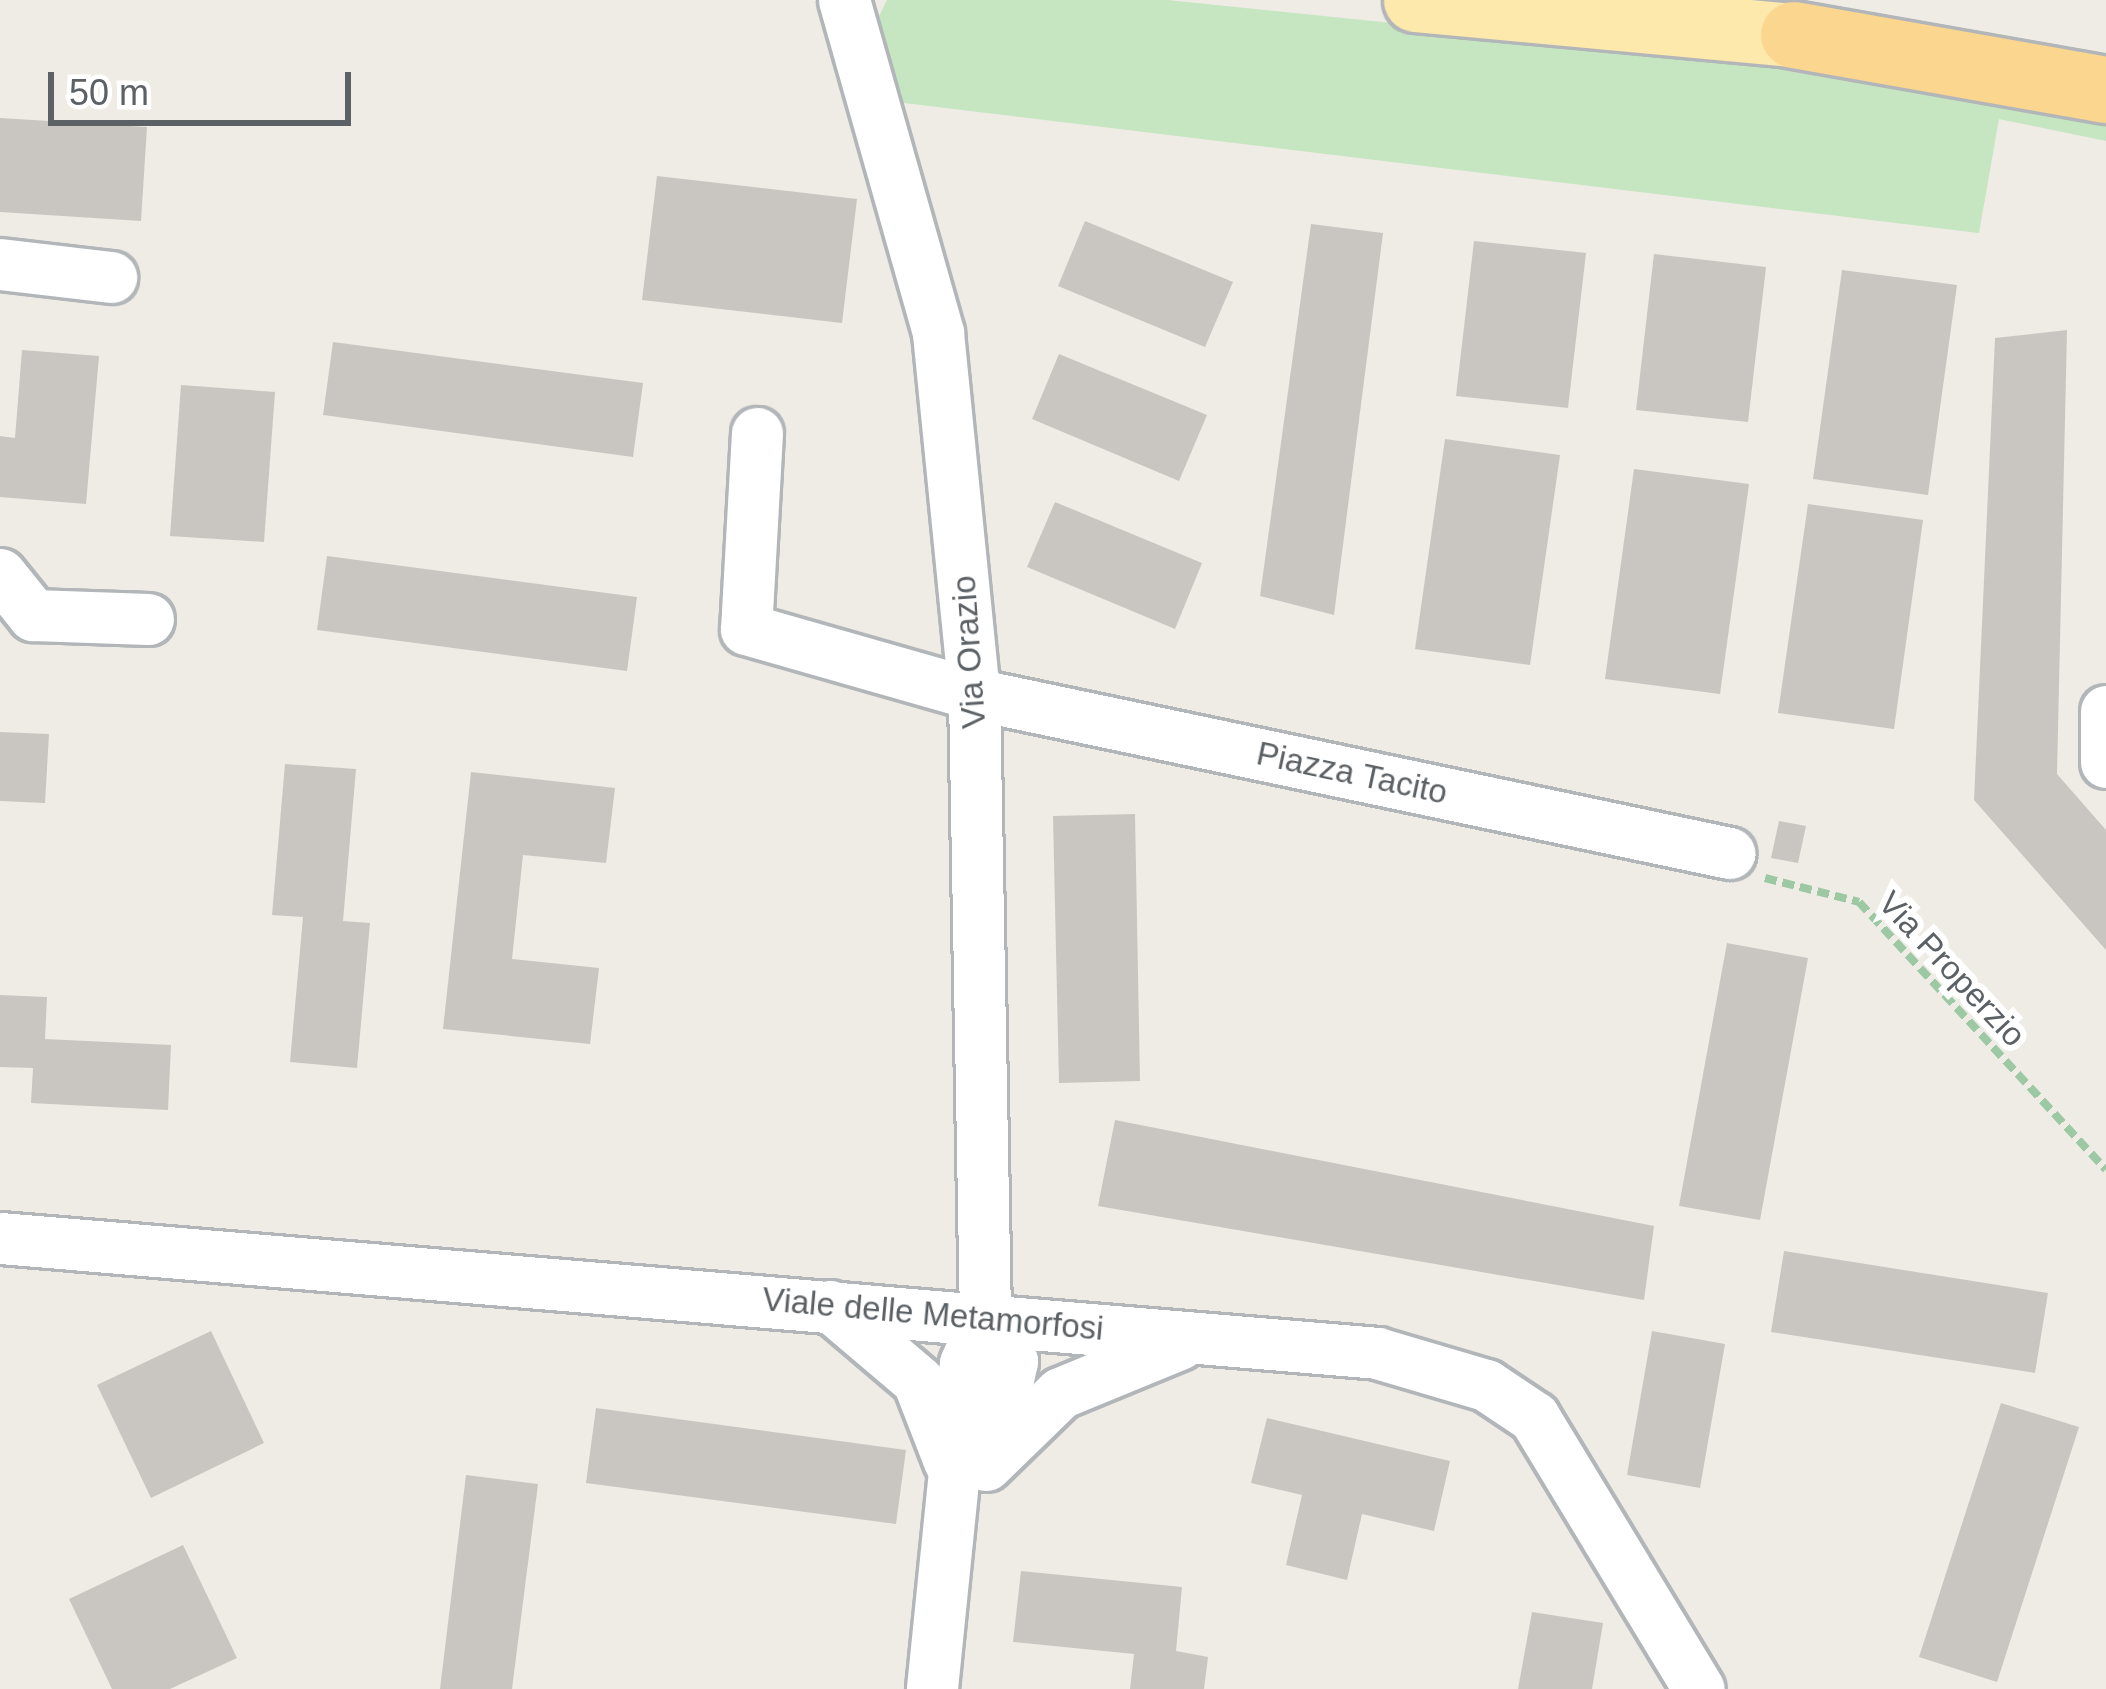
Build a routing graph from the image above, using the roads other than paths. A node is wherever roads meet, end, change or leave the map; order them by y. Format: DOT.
graph roads {
  1 [pos="844,0"];
  2 [pos="1415,0"];
  3 [pos="1794,34"];
  4 [pos="2106,44"];
  5 [pos="2106,90"];
  6 [pos="0,264"];
  7 [pos="111,277"];
  8 [pos="758,434"];
  9 [pos="0,574"];
  10 [pos="148,619"];
  11 [pos="974,694"];
  12 [pos="2106,711"];
  13 [pos="2106,762"];
  14 [pos="1730,853"];
  15 [pos="0,1238"];
  16 [pos="830,1306"];
  17 [pos="985,1318"];
  18 [pos="1221,1337"];
  19 [pos="970,1475"];
  20 [pos="932,1689"];
  21 [pos="1699,1689"];
  1 -- 11 [label="street, Via Orazio"];
  2 -- 3 [label="main road"];
  3 -- 4 [label="highway"];
  3 -- 5 [label="highway"];
  6 -- 7 [label="street"];
  8 -- 11 [label="street, Piazza Tacito"];
  9 -- 10 [label="street"];
  11 -- 14 [label="street, Piazza Tacito"];
  11 -- 17 [label="street, Via Orazio"];
  12 -- 13 [label="street"];
  15 -- 16 [label="street, Viale delle Metamorfosi"];
  16 -- 17 [label="street, Viale delle Metamorfosi"];
  16 -- 19 [label="street, Via Orazio"];
  17 -- 18 [label="street, Viale delle Metamorfosi"];
  17 -- 19 [label="street, Via Orazio"];
  18 -- 19 [label="street"];
  18 -- 21 [label="street, Viale delle Metamorfosi"];
  19 -- 20 [label="street, Via Orazio"];
}
